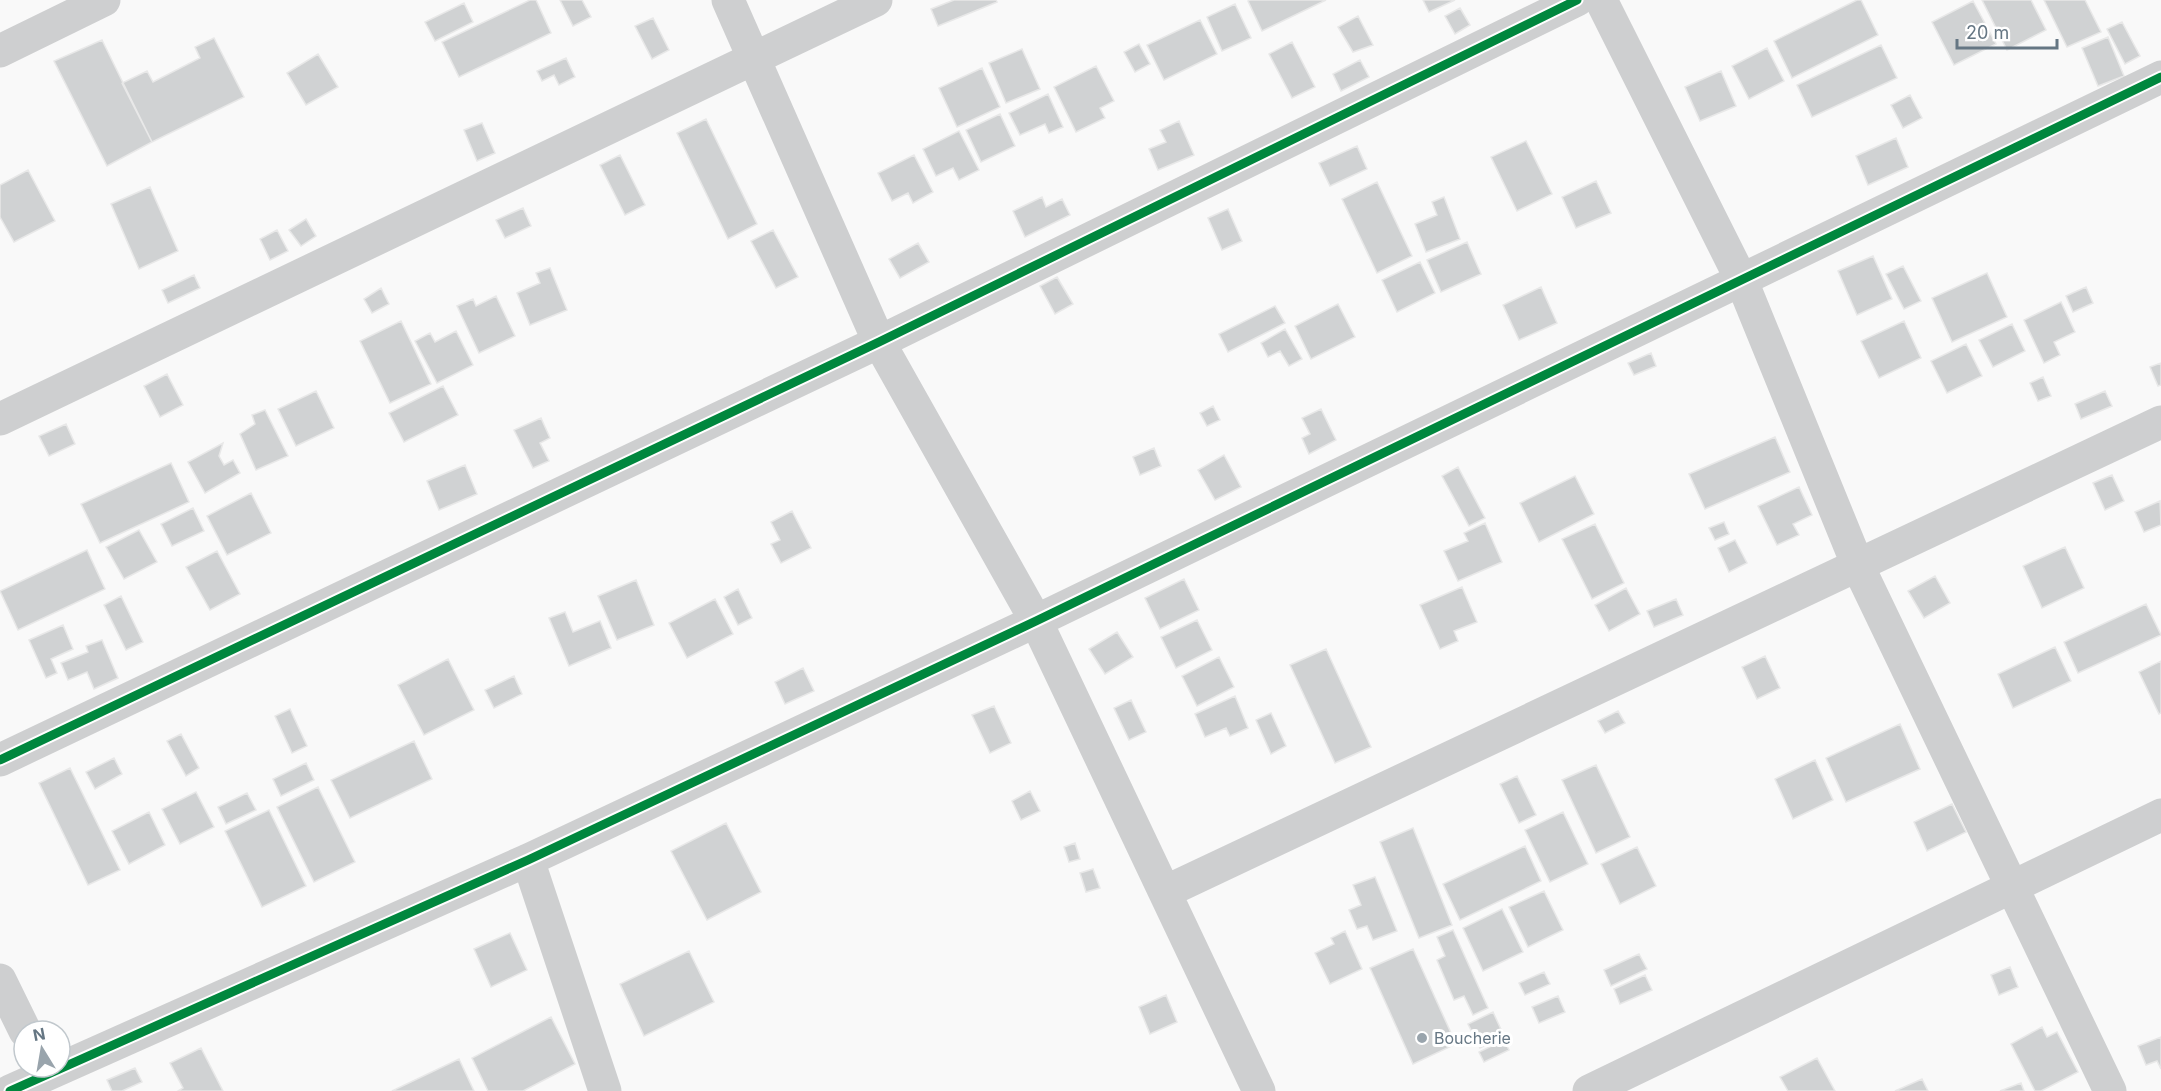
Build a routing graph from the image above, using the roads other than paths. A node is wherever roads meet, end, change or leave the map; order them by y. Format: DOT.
graph roads {
  1 [pos="104,0"];
  2 [pos="728,0"];
  3 [pos="876,0"];
  4 [pos="1577,0"];
  5 [pos="1601,0"];
  6 [pos="0,51"];
  7 [pos="754,57"];
  8 [pos="2161,78"];
  9 [pos="1741,279"];
  10 [pos="879,342"];
  11 [pos="0,419"];
  12 [pos="2161,422"];
  13 [pos="1858,566"];
  14 [pos="1036,621"];
  15 [pos="0,760"];
  16 [pos="2161,815"];
  17 [pos="528,860"];
  18 [pos="2011,888"];
  19 [pos="1165,892"];
  20 [pos="0,980"];
  21 [pos="19,1019"];
  22 [pos="72,1067"];
  23 [pos="45,1079"];
  24 [pos="10,1091"];
  25 [pos="605,1091"];
  26 [pos="1258,1091"];
  27 [pos="1588,1091"];
  28 [pos="2110,1091"];
  1 -- 6 [label="street"];
  2 -- 7 [label="street"];
  3 -- 7 [label="street"];
  4 -- 10 [label="street"];
  5 -- 9 [label="street"];
  7 -- 10 [label="street"];
  7 -- 11 [label="street"];
  8 -- 9 [label="street"];
  9 -- 13 [label="street"];
  9 -- 14 [label="street"];
  10 -- 14 [label="street"];
  10 -- 15 [label="street"];
  12 -- 13 [label="street"];
  13 -- 18 [label="street"];
  13 -- 19 [label="street"];
  14 -- 17 [label="street"];
  14 -- 19 [label="street"];
  16 -- 18 [label="street"];
  17 -- 22 [label="street"];
  17 -- 25 [label="street"];
  18 -- 27 [label="street"];
  18 -- 28 [label="street"];
  19 -- 26 [label="street"];
  20 -- 21 [label="street"];
  23 -- 24 [label="street"];
}
